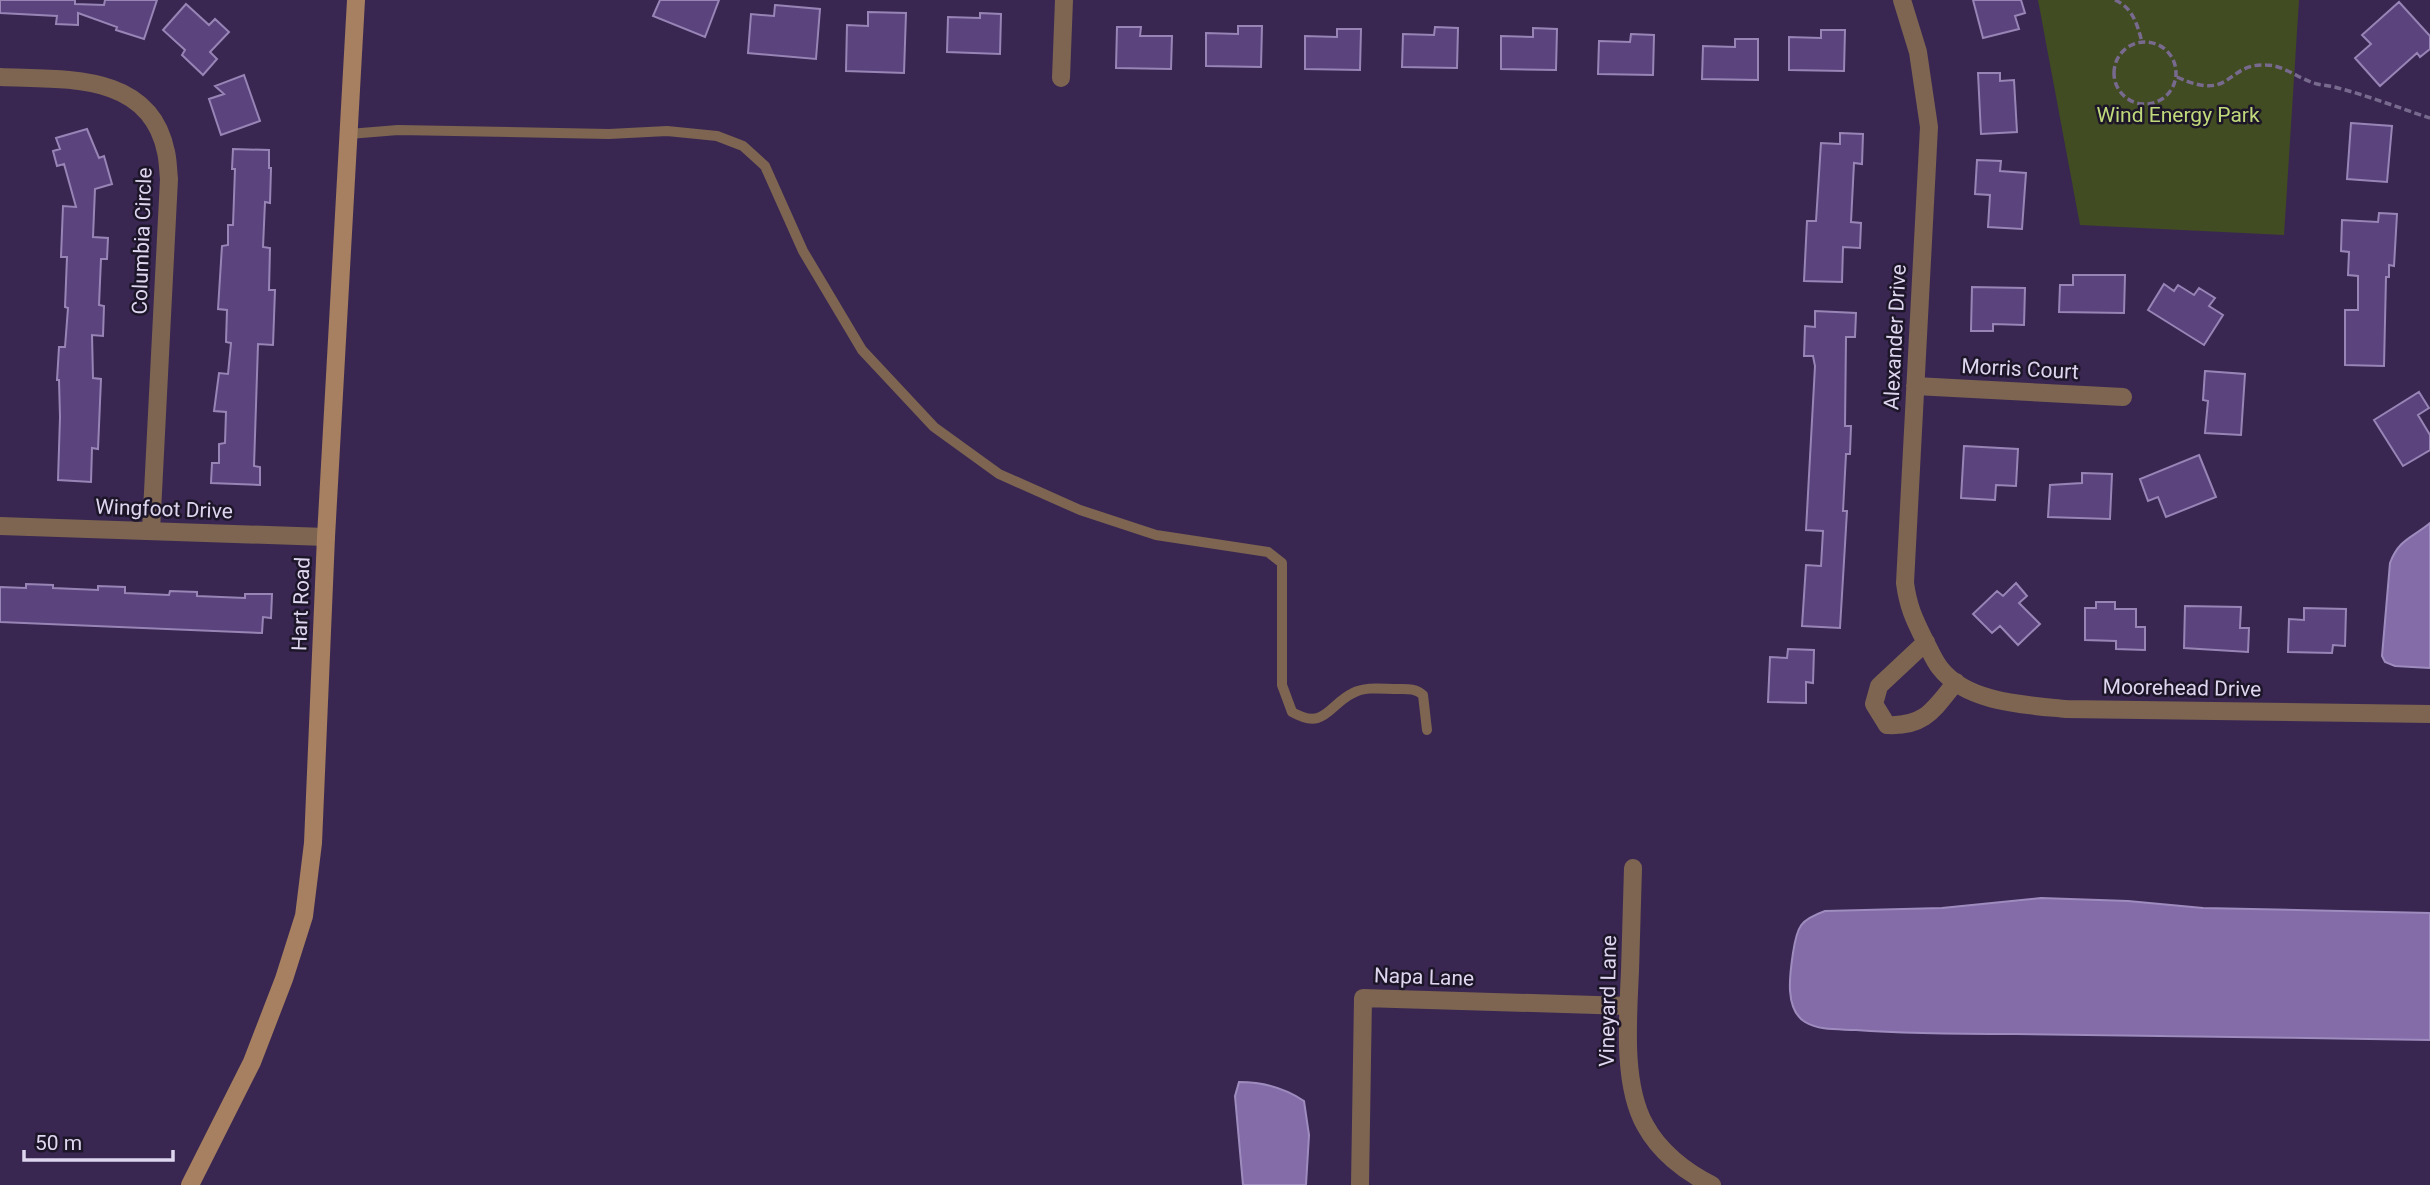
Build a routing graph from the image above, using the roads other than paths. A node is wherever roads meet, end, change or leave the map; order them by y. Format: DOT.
graph roads {
  1 [pos="356,0"];
  2 [pos="1064,0"];
  3 [pos="1902,0"];
  4 [pos="0,77"];
  5 [pos="1061,78"];
  6 [pos="349,134"];
  7 [pos="1915,386"];
  8 [pos="2123,397"];
  9 [pos="0,526"];
  10 [pos="151,531"];
  11 [pos="326,537"];
  12 [pos="1926,642"];
  13 [pos="1941,670"];
  14 [pos="1956,682"];
  15 [pos="2430,714"];
  16 [pos="1427,730"];
  17 [pos="1633,869"];
  18 [pos="1628,1006"];
  19 [pos="190,1185"];
  20 [pos="1360,1185"];
  21 [pos="1712,1185"];
  1 -- 6 [label="street, Hart Road"];
  2 -- 5 [label="street"];
  3 -- 7 [label="street, Alexander Drive"];
  4 -- 10 [label="street, Columbia Circle"];
  6 -- 11 [label="street, Hart Road"];
  6 -- 16 [label="lane"];
  7 -- 8 [label="street, Morris Court"];
  7 -- 12 [label="street, Alexander Drive"];
  9 -- 10 [label="street, Wingfoot Drive"];
  10 -- 11 [label="street, Wingfoot Drive"];
  11 -- 19 [label="street, Hart Road"];
  12 -- 13 [label="street, Alexander Drive"];
  12 -- 14 [label="street"];
  13 -- 14 [label="street, Moorehead Drive"];
  14 -- 15 [label="street, Moorehead Drive"];
  17 -- 18 [label="street, Vineyard Lane"];
  18 -- 20 [label="street, Napa Lane"];
  18 -- 21 [label="street, Vineyard Lane"];
}
